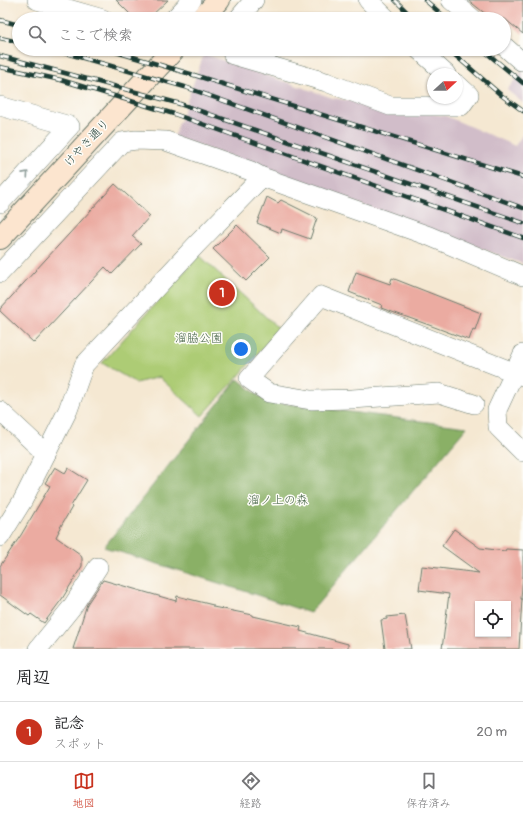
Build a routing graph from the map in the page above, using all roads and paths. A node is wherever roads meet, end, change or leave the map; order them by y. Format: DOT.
graph roads {
  1 [pos="37,0"];
  2 [pos="192,0"];
  3 [pos="220,0"];
  4 [pos="254,0"];
  5 [pos="368,0"];
  6 [pos="451,0"];
  7 [pos="79,12"];
  8 [pos="181,12"];
  9 [pos="209,12"];
  10 [pos="244,12"];
  11 [pos="380,12"];
  12 [pos="465,12"];
  13 [pos="511,52"];
  14 [pos="168,56"];
  15 [pos="236,56"];
  16 [pos="426,56"];
  17 [pos="523,61"];
  18 [pos="439,68"];
  19 [pos="463,90"];
  20 [pos="463,103"];
  21 [pos="462,104"];
  22 [pos="0,106"];
  23 [pos="262,177"];
  24 [pos="0,203"];
  25 [pos="0,238"];
  26 [pos="0,273"];
  27 [pos="523,276"];
  28 [pos="523,354"];
  29 [pos="519,374"];
  30 [pos="474,404"];
  31 [pos="0,412"];
  32 [pos="523,452"];
  33 [pos="46,454"];
  34 [pos="0,537"];
  35 [pos="98,567"];
  36 [pos="38,649"];
  1 -- 7 [label="street"];
  2 -- 8 [label="street"];
  3 -- 9 [label="street"];
  4 -- 10 [label="street"];
  5 -- 11 [label="street"];
  6 -- 12 [label="street"];
  13 -- 17 [label="street"];
  14 -- 25 [label="street, けやき通り"];
  15 -- 21 [label="street"];
  16 -- 18 [label="street"];
  19 -- 20 [label="street"];
  24 -- 22 [label="street, one-way"];
  23 -- 26 [label="street"];
  23 -- 27 [label="street"];
  23 -- 33 [label="street"];
  28 -- 29 [label="street"];
  29 -- 30 [label="street"];
  29 -- 32 [label="street"];
  31 -- 33 [label="street"];
  33 -- 34 [label="street"];
  35 -- 36 [label="street"];
}
